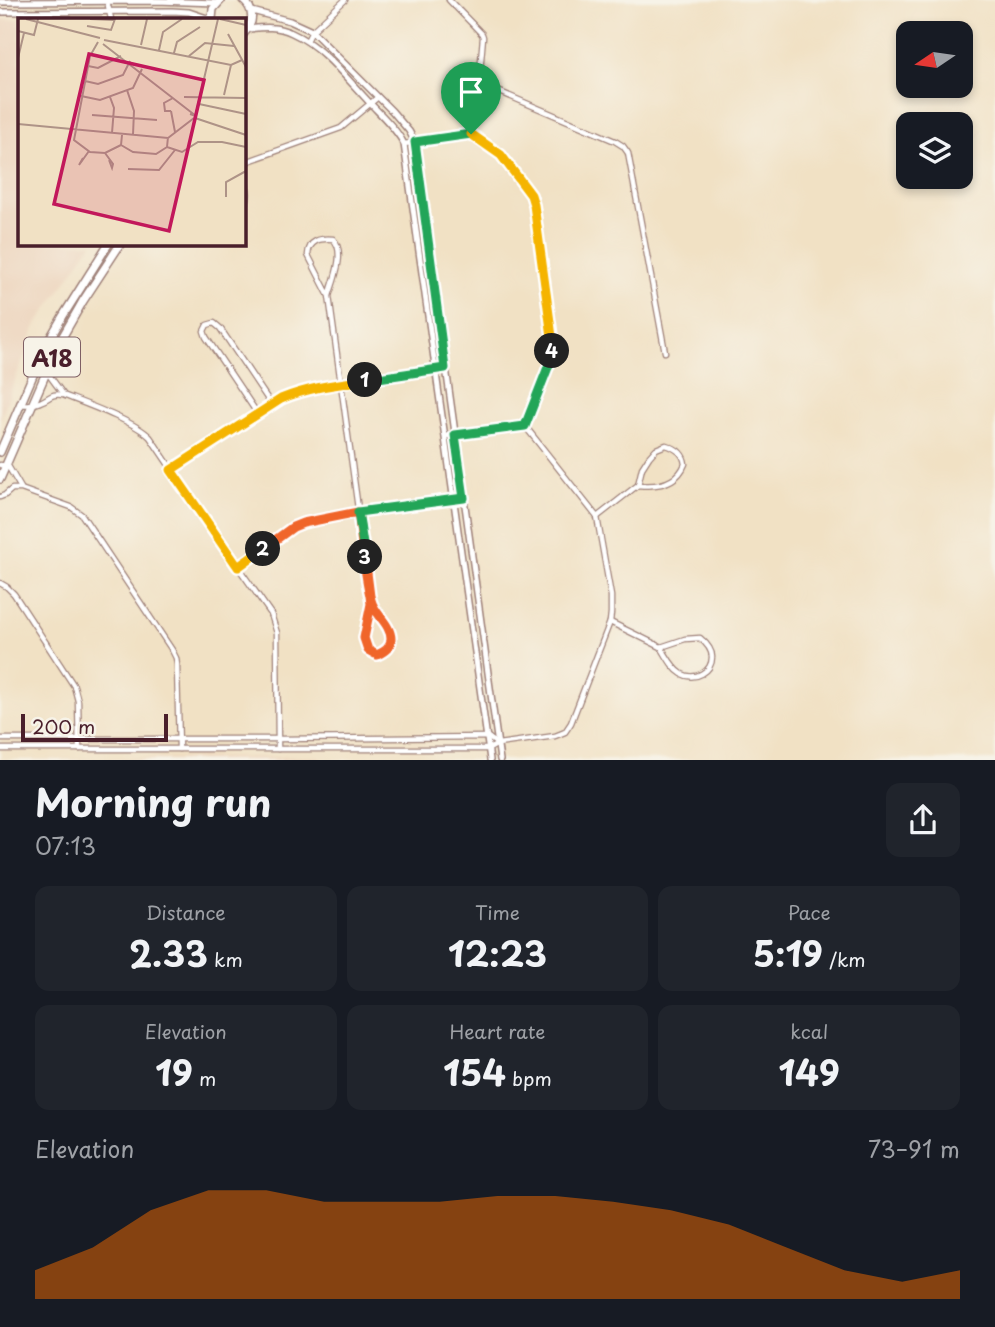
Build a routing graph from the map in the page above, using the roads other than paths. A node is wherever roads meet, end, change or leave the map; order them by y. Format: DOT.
graph roads {
  1 [pos="345,0"];
  2 [pos="449,0"];
  3 [pos="107,1"];
  4 [pos="156,1"];
  5 [pos="246,1"];
  6 [pos="0,2"];
  7 [pos="219,2"];
  8 [pos="156,11"];
  9 [pos="252,11"];
  10 [pos="0,12"];
  11 [pos="109,12"];
  12 [pos="111,18"];
  13 [pos="208,18"];
  14 [pos="211,18"];
  15 [pos="246,31"];
  16 [pos="312,31"];
  17 [pos="307,41"];
  18 [pos="479,83"];
  19 [pos="378,97"];
  20 [pos="371,104"];
  21 [pos="471,134"];
  22 [pos="415,142"];
  23 [pos="404,144"];
  24 [pos="245,162"];
  25 [pos="245,182"];
  26 [pos="245,204"];
  27 [pos="108,245"];
  28 [pos="119,245"];
  29 [pos="84,290"];
  30 [pos="329,296"];
  31 [pos="665,352"];
  32 [pos="445,368"];
  33 [pos="436,370"];
  34 [pos="34,371"];
  35 [pos="44,373"];
  36 [pos="341,384"];
  37 [pos="63,395"];
  38 [pos="20,404"];
  39 [pos="31,404"];
  40 [pos="271,404"];
  41 [pos="257,413"];
  42 [pos="525,426"];
  43 [pos="455,435"];
  44 [pos="445,436"];
  45 [pos="0,452"];
  46 [pos="3,465"];
  47 [pos="171,470"];
  48 [pos="0,479"];
  49 [pos="638,485"];
  50 [pos="21,489"];
  51 [pos="0,496"];
  52 [pos="464,498"];
  53 [pos="455,500"];
  54 [pos="358,512"];
  55 [pos="597,517"];
  56 [pos="238,567"];
  57 [pos="0,583"];
  58 [pos="371,604"];
  59 [pos="610,622"];
  60 [pos="661,646"];
  61 [pos="488,737"];
  62 [pos="380,738"];
  63 [pos="0,739"];
  64 [pos="79,739"];
  65 [pos="279,739"];
  66 [pos="178,740"];
  67 [pos="498,744"];
  68 [pos="79,749"];
  69 [pos="178,749"];
  70 [pos="278,749"];
  71 [pos="380,749"];
  72 [pos="489,749"];
  73 [pos="0,750"];
  74 [pos="490,760"];
  75 [pos="500,760"];
  1 -- 16 [label="street"];
  2 -- 18 [label="street"];
  3 -- 4 [label="main road"];
  3 -- 6 [label="main road"];
  3 -- 11 [label="street"];
  4 -- 7 [label="main road"];
  4 -- 8 [label="street"];
  5 -- 9 [label="highway"];
  7 -- 14 [label="highway"];
  8 -- 11 [label="main road"];
  8 -- 13 [label="main road"];
  9 -- 15 [label="highway"];
  9 -- 16 [label="main road"];
  10 -- 11 [label="main road"];
  11 -- 12 [label="street"];
  15 -- 17 [label="main road"];
  16 -- 17 [label="street"];
  16 -- 19 [label="main road"];
  17 -- 20 [label="main road"];
  18 -- 21 [label="street"];
  18 -- 31 [label="street"];
  19 -- 20 [label="street"];
  19 -- 22 [label="main road"];
  20 -- 23 [label="main road"];
  20 -- 24 [label="street"];
  21 -- 22 [label="street"];
  21 -- 42 [label="street"];
  22 -- 23 [label="street"];
  22 -- 32 [label="main road"];
  23 -- 33 [label="main road"];
  25 -- 26 [label="street"];
  27 -- 29 [label="highway, A18"];
  28 -- 29 [label="highway, A18"];
  29 -- 34 [label="highway, A18"];
  29 -- 35 [label="highway, A18"];
  30 -- 30 [label="street"];
  30 -- 36 [label="street"];
  32 -- 33 [label="street"];
  32 -- 43 [label="main road"];
  33 -- 36 [label="street"];
  33 -- 44 [label="main road"];
  34 -- 35 [label="street"];
  34 -- 38 [label="highway, A18"];
  35 -- 37 [label="street"];
  35 -- 39 [label="highway, A18"];
  36 -- 40 [label="street"];
  36 -- 54 [label="street"];
  37 -- 39 [label="street"];
  37 -- 47 [label="street"];
  38 -- 39 [label="street"];
  38 -- 45 [label="highway, A18"];
  39 -- 46 [label="highway, A18"];
  40 -- 41 [label="street"];
  40 -- 41 [label="street"];
  41 -- 47 [label="street"];
  42 -- 43 [label="street"];
  42 -- 55 [label="street"];
  43 -- 44 [label="street"];
  43 -- 52 [label="main road"];
  44 -- 53 [label="main road"];
  46 -- 48 [label="highway, A18"];
  46 -- 50 [label="street"];
  47 -- 56 [label="street"];
  49 -- 49 [label="street"];
  49 -- 55 [label="street"];
  50 -- 51 [label="street"];
  50 -- 66 [label="street"];
  52 -- 53 [label="street"];
  52 -- 67 [label="main road"];
  53 -- 54 [label="street"];
  53 -- 61 [label="main road"];
  54 -- 56 [label="street"];
  54 -- 58 [label="street"];
  55 -- 59 [label="street"];
  56 -- 65 [label="street"];
  57 -- 64 [label="street"];
  58 -- 58 [label="street"];
  59 -- 60 [label="street"];
  59 -- 67 [label="street"];
  60 -- 60 [label="street"];
  61 -- 62 [label="street"];
  61 -- 67 [label="street"];
  61 -- 72 [label="main road"];
  62 -- 65 [label="street"];
  62 -- 71 [label="street"];
  63 -- 64 [label="street"];
  64 -- 66 [label="street"];
  64 -- 68 [label="street"];
  65 -- 66 [label="street"];
  65 -- 70 [label="street"];
  66 -- 69 [label="street"];
  67 -- 72 [label="street"];
  67 -- 75 [label="main road"];
  68 -- 69 [label="street"];
  68 -- 73 [label="street"];
  69 -- 70 [label="street"];
  70 -- 71 [label="street"];
  71 -- 72 [label="street"];
  72 -- 74 [label="main road"];
}
